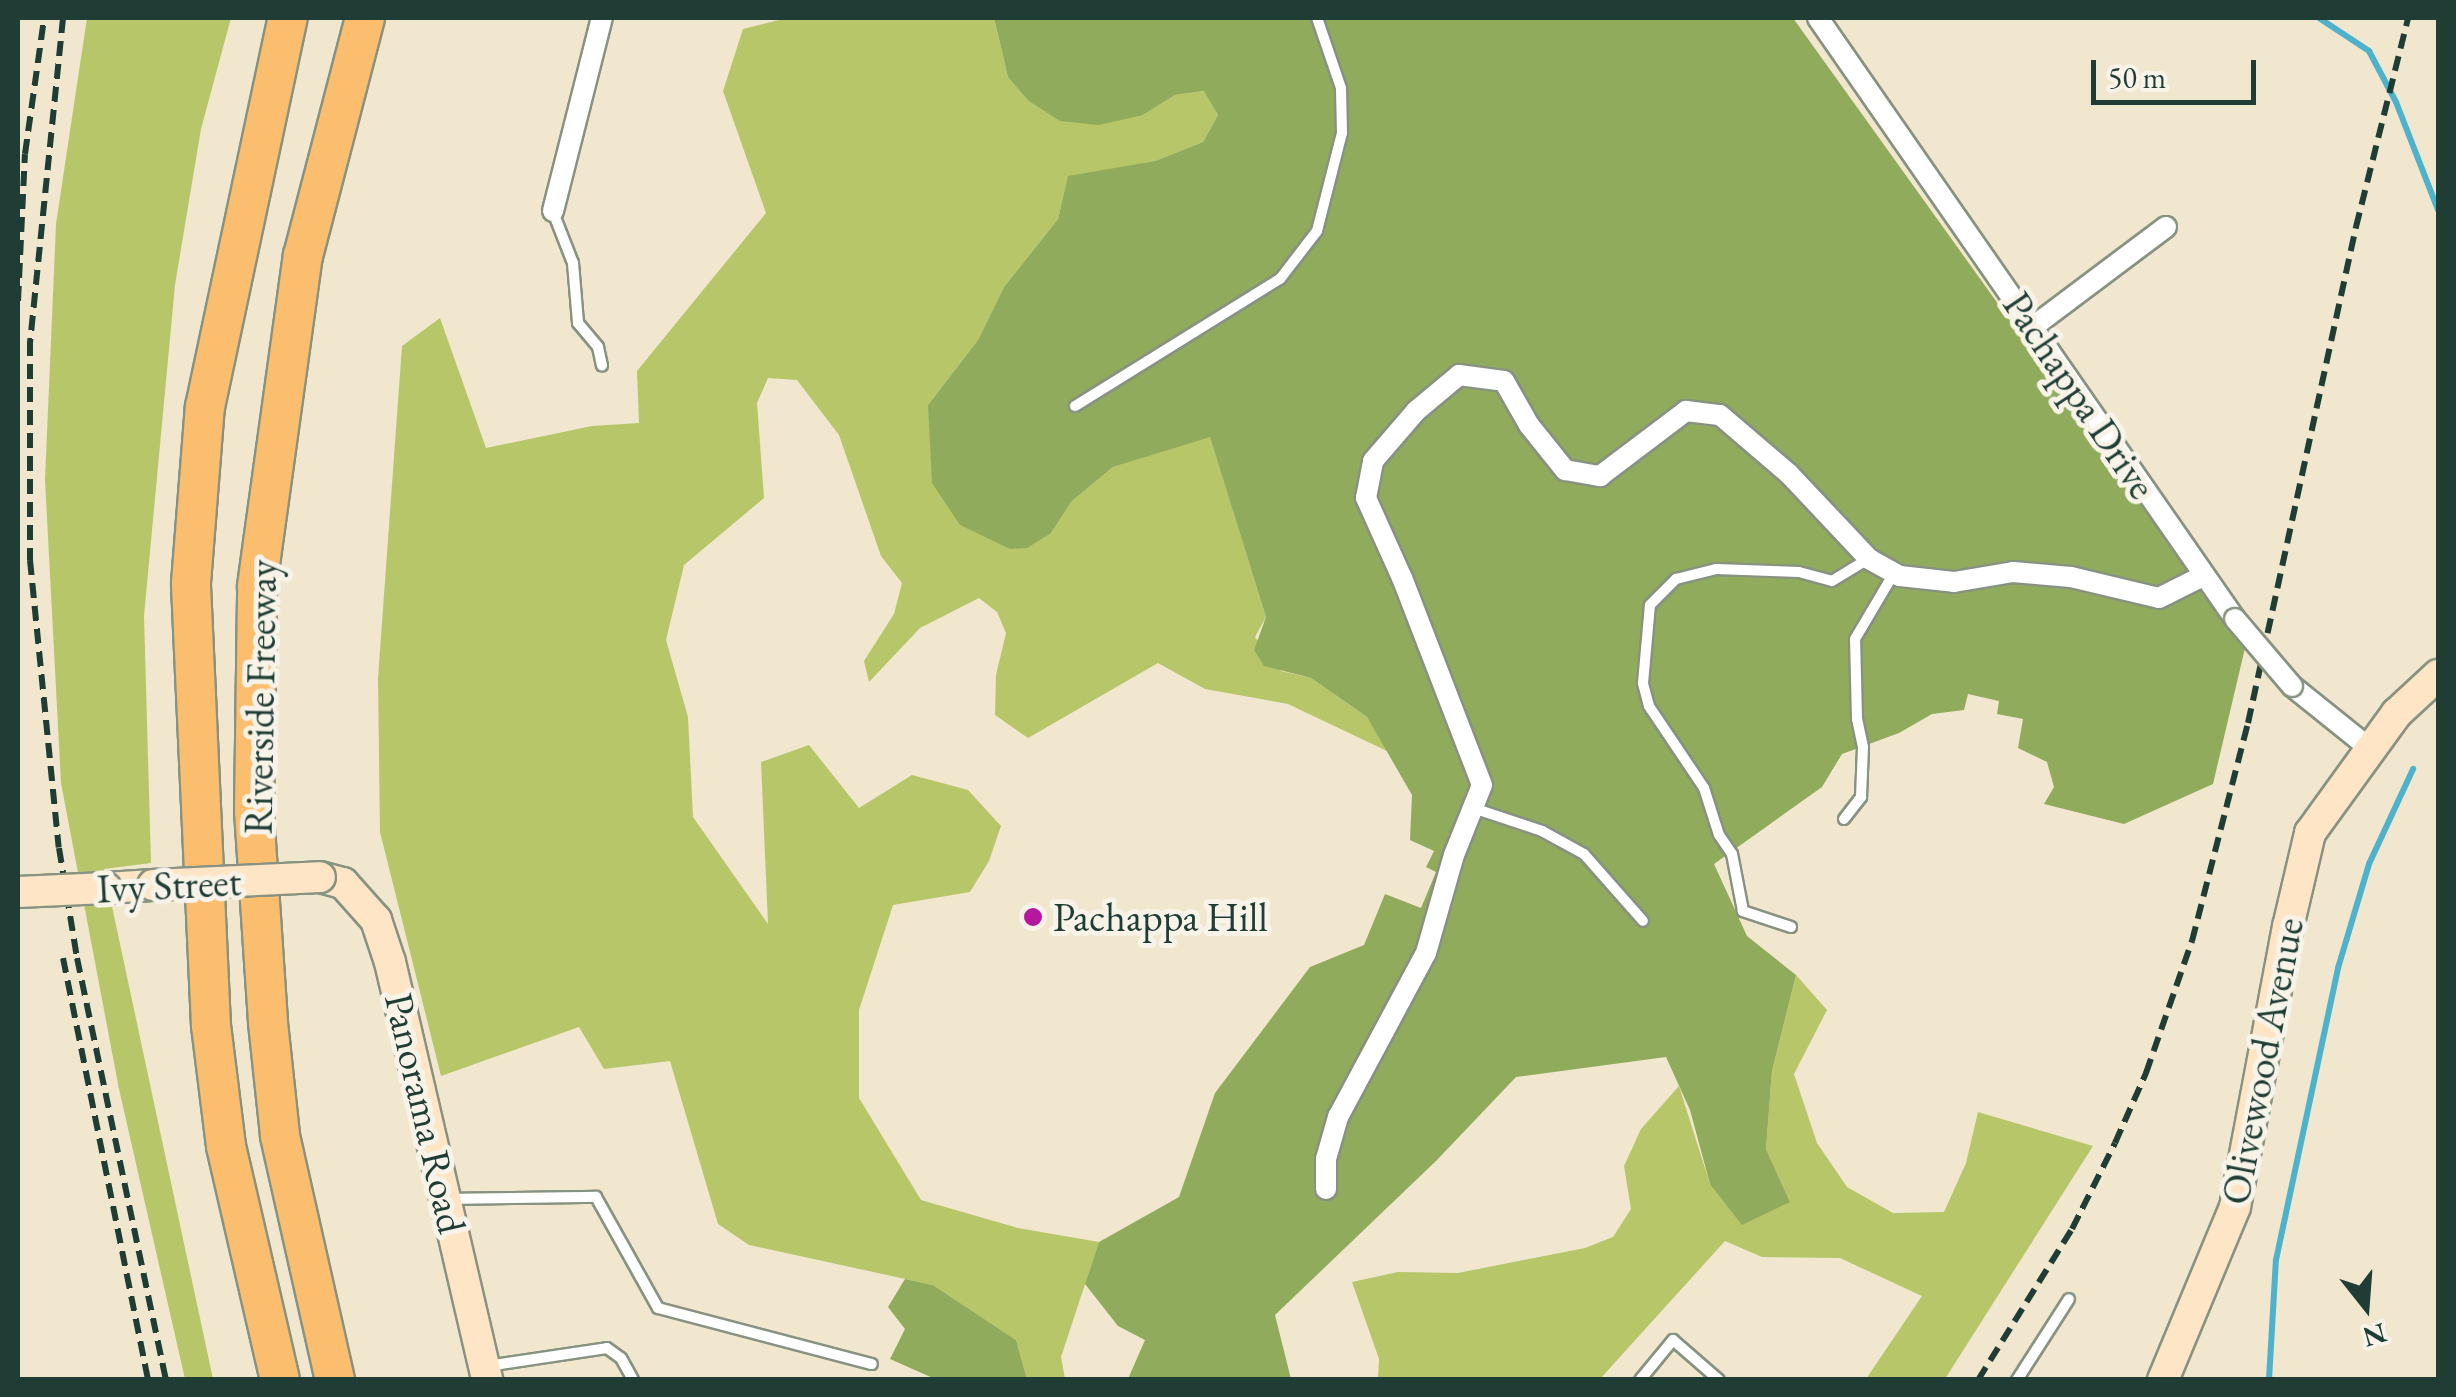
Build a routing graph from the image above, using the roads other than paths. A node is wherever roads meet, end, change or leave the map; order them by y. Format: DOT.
graph roads {
  1 [pos="288,18"];
  2 [pos="364,18"];
  3 [pos="602,18"];
  4 [pos="1317,18"];
  5 [pos="1818,18"];
  6 [pos="553,211"];
  7 [pos="2166,227"];
  8 [pos="2034,326"];
  9 [pos="602,366"];
  10 [pos="1075,406"];
  11 [pos="1869,559"];
  12 [pos="1894,572"];
  13 [pos="2203,576"];
  14 [pos="2438,675"];
  15 [pos="2368,748"];
  16 [pos="1473,808"];
  17 [pos="1844,819"];
  18 [pos="320,877"];
  19 [pos="18,892"];
  20 [pos="1643,921"];
  21 [pos="1792,927"];
  22 [pos="1326,1189"];
  23 [pos="446,1200"];
  24 [pos="2069,1299"];
  25 [pos="872,1364"];
  26 [pos="486,1373"];
  27 [pos="280,1380"];
  28 [pos="335,1380"];
  29 [pos="633,1380"];
  30 [pos="1640,1380"];
  31 [pos="1719,1380"];
  32 [pos="2018,1380"];
  33 [pos="2163,1380"];
  1 -- 27 [label="highway, Riverside Freeway"];
  2 -- 28 [label="highway, Riverside Freeway"];
  3 -- 6 [label="street"];
  4 -- 10 [label="lane"];
  5 -- 8 [label="street, Pachappa Drive"];
  6 -- 9 [label="lane"];
  7 -- 8 [label="street"];
  8 -- 13 [label="street, Pachappa Drive"];
  11 -- 12 [label="street"];
  11 -- 16 [label="street"];
  11 -- 21 [label="lane"];
  12 -- 13 [label="street"];
  12 -- 17 [label="lane"];
  13 -- 15 [label="street, Pachappa Drive, bridge"];
  14 -- 15 [label="street, Olivewood Avenue"];
  15 -- 33 [label="street, Olivewood Avenue"];
  16 -- 20 [label="lane"];
  16 -- 22 [label="street"];
  18 -- 19 [label="street, Ivy Street, bridge"];
  18 -- 23 [label="street, Panorama Road"];
  23 -- 25 [label="lane"];
  23 -- 26 [label="street, Panorama Road"];
  24 -- 32 [label="lane"];
  26 -- 29 [label="lane"];
  30 -- 31 [label="lane"];
}
